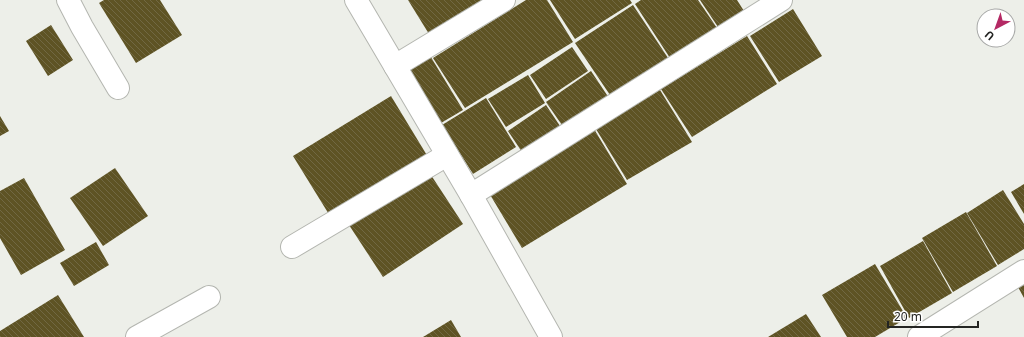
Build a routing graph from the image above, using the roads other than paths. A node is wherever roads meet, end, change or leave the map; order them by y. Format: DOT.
graph roads {
  1 [pos="68,0"];
  2 [pos="356,0"];
  3 [pos="504,0"];
  4 [pos="781,0"];
  5 [pos="395,66"];
  6 [pos="118,88"];
  7 [pos="447,155"];
  8 [pos="471,195"];
  9 [pos="292,247"];
  10 [pos="1024,271"];
  11 [pos="209,297"];
  12 [pos="137,337"];
  13 [pos="551,337"];
  14 [pos="919,337"];
  1 -- 6 [label="street"];
  2 -- 5 [label="street"];
  3 -- 5 [label="street"];
  4 -- 8 [label="street"];
  5 -- 7 [label="street"];
  7 -- 8 [label="street"];
  7 -- 9 [label="street"];
  8 -- 13 [label="street"];
  10 -- 14 [label="street"];
  11 -- 12 [label="street"];
}
